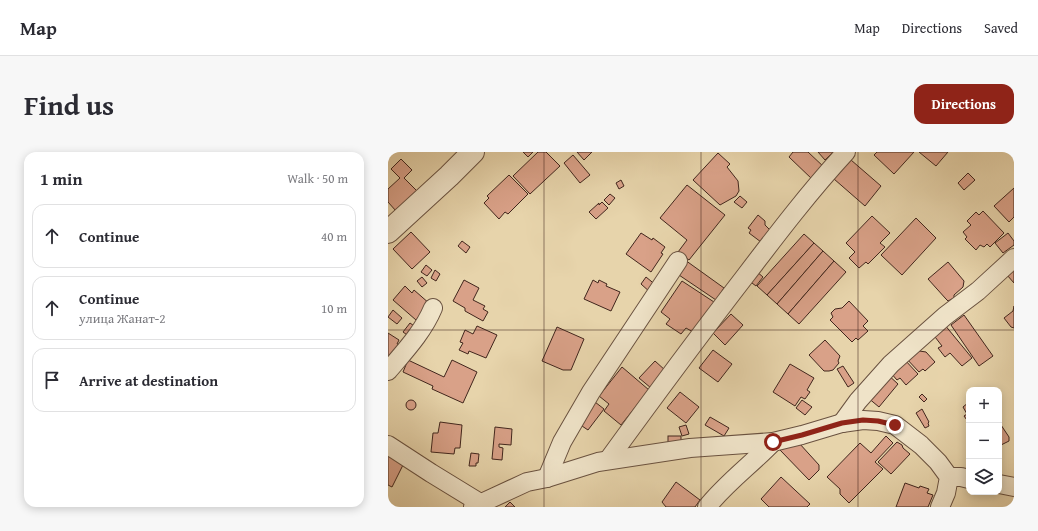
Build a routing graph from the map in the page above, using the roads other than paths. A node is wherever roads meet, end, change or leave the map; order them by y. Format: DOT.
graph roads {
  1 [pos="473,152"];
  2 [pos="846,152"];
  3 [pos="388,232"];
  4 [pos="1014,258"];
  5 [pos="678,261"];
  6 [pos="433,308"];
  7 [pos="388,371"];
  8 [pos="842,423"];
  9 [pos="773,442"];
  10 [pos="388,445"];
  11 [pos="608,460"];
  12 [pos="948,477"];
  13 [pos="547,478"];
  14 [pos="966,478"];
  15 [pos="1002,485"];
  16 [pos="1014,487"];
  17 [pos="476,505"];
  18 [pos="707,507"];
  19 [pos="940,507"];
  1 -- 3 [label="street"];
  2 -- 11 [label="street"];
  4 -- 8 [label="street"];
  5 -- 13 [label="street"];
  6 -- 7 [label="street"];
  8 -- 9 [label="street"];
  8 -- 12 [label="street"];
  9 -- 11 [label="street"];
  9 -- 18 [label="street"];
  10 -- 17 [label="street"];
  11 -- 13 [label="street"];
  12 -- 14 [label="street"];
  12 -- 19 [label="street"];
  13 -- 17 [label="street"];
  15 -- 16 [label="street"];
}
